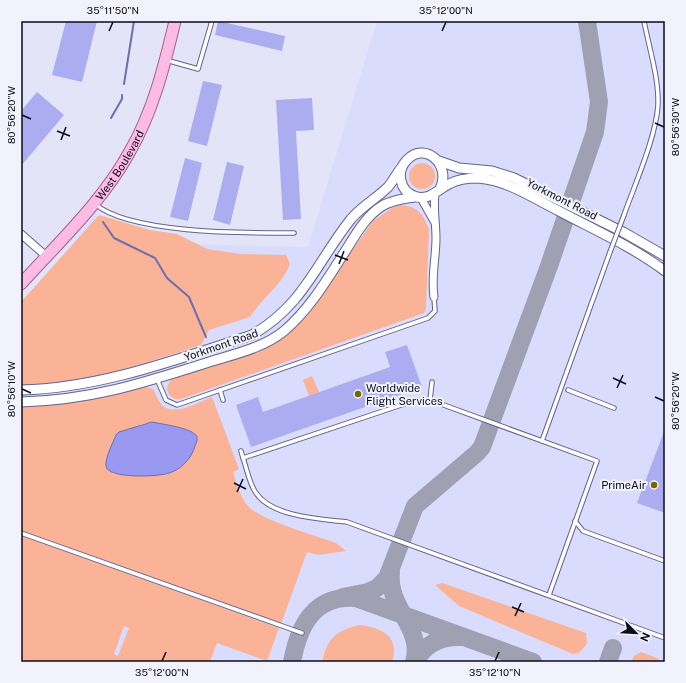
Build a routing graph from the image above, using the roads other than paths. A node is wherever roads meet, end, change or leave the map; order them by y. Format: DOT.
graph roads {
  1 [pos="175,21"];
  2 [pos="212,21"];
  3 [pos="644,21"];
  4 [pos="166,60"];
  5 [pos="439,162"];
  6 [pos="402,167"];
  7 [pos="437,191"];
  8 [pos="418,197"];
  9 [pos="94,203"];
  10 [pos="434,221"];
  11 [pos="294,233"];
  12 [pos="21,234"];
  13 [pos="46,256"];
  14 [pos="665,256"];
  15 [pos="665,271"];
  16 [pos="21,284"];
  17 [pos="434,297"];
  18 [pos="153,366"];
  19 [pos="157,379"];
  20 [pos="432,382"];
  21 [pos="21,390"];
  22 [pos="220,390"];
  23 [pos="568,390"];
  24 [pos="223,400"];
  25 [pos="430,400"];
  26 [pos="21,402"];
  27 [pos="614,408"];
  28 [pos="542,441"];
  29 [pos="241,451"];
  30 [pos="243,458"];
  31 [pos="575,521"];
  32 [pos="21,532"];
  33 [pos="665,561"];
  34 [pos="549,595"];
  35 [pos="302,633"];
  36 [pos="665,638"];
  1 -- 4 [label="main road, West Boulevard"];
  2 -- 4 [label="lane"];
  3 -- 28 [label="lane, bridge"];
  4 -- 9 [label="main road, West Boulevard"];
  5 -- 6 [label="street, Yorkmont Road"];
  5 -- 7 [label="street"];
  5 -- 14 [label="street, Yorkmont Road"];
  6 -- 8 [label="street"];
  6 -- 18 [label="street, Yorkmont Road"];
  7 -- 8 [label="street, Yorkmont Road"];
  7 -- 10 [label="street"];
  7 -- 15 [label="street, Yorkmont Road"];
  8 -- 10 [label="street"];
  8 -- 19 [label="street, Yorkmont Road"];
  9 -- 11 [label="lane"];
  9 -- 13 [label="main road, West Boulevard"];
  10 -- 17 [label="street"];
  12 -- 13 [label="street"];
  13 -- 16 [label="main road, West Boulevard"];
  17 -- 22 [label="lane"];
  18 -- 19 [label="street"];
  18 -- 21 [label="street, Yorkmont Road"];
  19 -- 22 [label="lane"];
  19 -- 26 [label="street, Yorkmont Road"];
  20 -- 25 [label="lane"];
  22 -- 24 [label="lane"];
  23 -- 27 [label="lane"];
  25 -- 28 [label="lane"];
  25 -- 30 [label="lane"];
  28 -- 31 [label="lane"];
  29 -- 30 [label="lane"];
  30 -- 34 [label="lane"];
  31 -- 33 [label="lane"];
  31 -- 34 [label="lane"];
  32 -- 35 [label="lane"];
  34 -- 36 [label="lane"];
}
